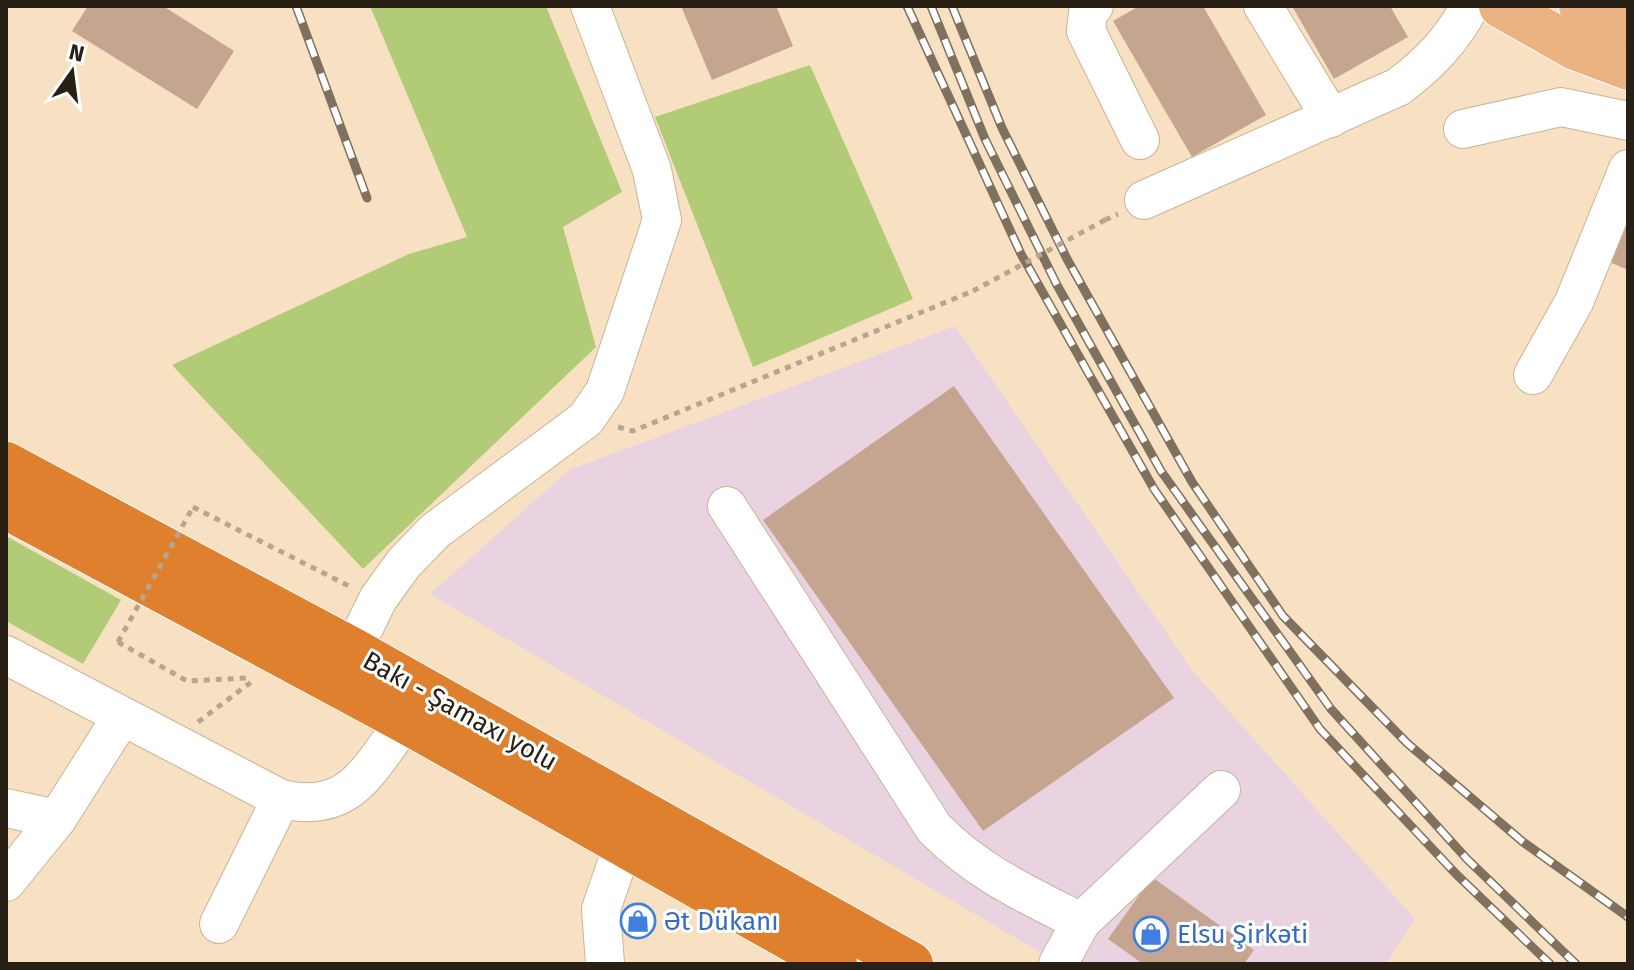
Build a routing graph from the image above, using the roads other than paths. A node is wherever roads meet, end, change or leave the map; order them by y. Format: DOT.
graph roads {
  1 [pos="590,6"];
  2 [pos="1094,6"];
  3 [pos="1263,6"];
  4 [pos="1470,6"];
  5 [pos="1501,6"];
  6 [pos="1581,6"];
  7 [pos="1628,26"];
  8 [pos="1628,68"];
  9 [pos="1331,118"];
  10 [pos="1628,121"];
  11 [pos="1463,129"];
  12 [pos="1140,140"];
  13 [pos="1628,169"];
  14 [pos="1144,200"];
  15 [pos="1533,375"];
  16 [pos="6,464"];
  17 [pos="727,506"];
  18 [pos="6,507"];
  19 [pos="353,650"];
  20 [pos="6,655"];
  21 [pos="121,718"];
  22 [pos="405,721"];
  23 [pos="1221,790"];
  24 [pos="281,799"];
  25 [pos="6,808"];
  26 [pos="57,819"];
  27 [pos="624,843"];
  28 [pos="6,882"];
  29 [pos="1081,922"];
  30 [pos="219,924"];
  31 [pos="605,964"];
  32 [pos="835,964"];
  33 [pos="911,964"];
  34 [pos="1058,964"];
  1 -- 19 [label="street"];
  2 -- 12 [label="street"];
  3 -- 9 [label="street"];
  4 -- 9 [label="street"];
  5 -- 8 [label="main road"];
  6 -- 7 [label="main road"];
  9 -- 14 [label="street"];
  10 -- 11 [label="street"];
  13 -- 15 [label="street"];
  16 -- 19 [label="highway, Bakı - Şamaxı yolu"];
  17 -- 29 [label="street"];
  18 -- 22 [label="highway, Bakı - Şamaxı yolu"];
  19 -- 33 [label="highway, Bakı - Şamaxı yolu"];
  20 -- 21 [label="street"];
  21 -- 24 [label="street"];
  21 -- 26 [label="street"];
  22 -- 24 [label="street"];
  22 -- 27 [label="highway, Bakı - Şamaxı yolu"];
  23 -- 29 [label="street"];
  24 -- 30 [label="street"];
  25 -- 26 [label="street"];
  26 -- 28 [label="street"];
  27 -- 31 [label="street"];
  27 -- 32 [label="highway, Bakı - Şamaxı yolu"];
  29 -- 34 [label="street"];
}
